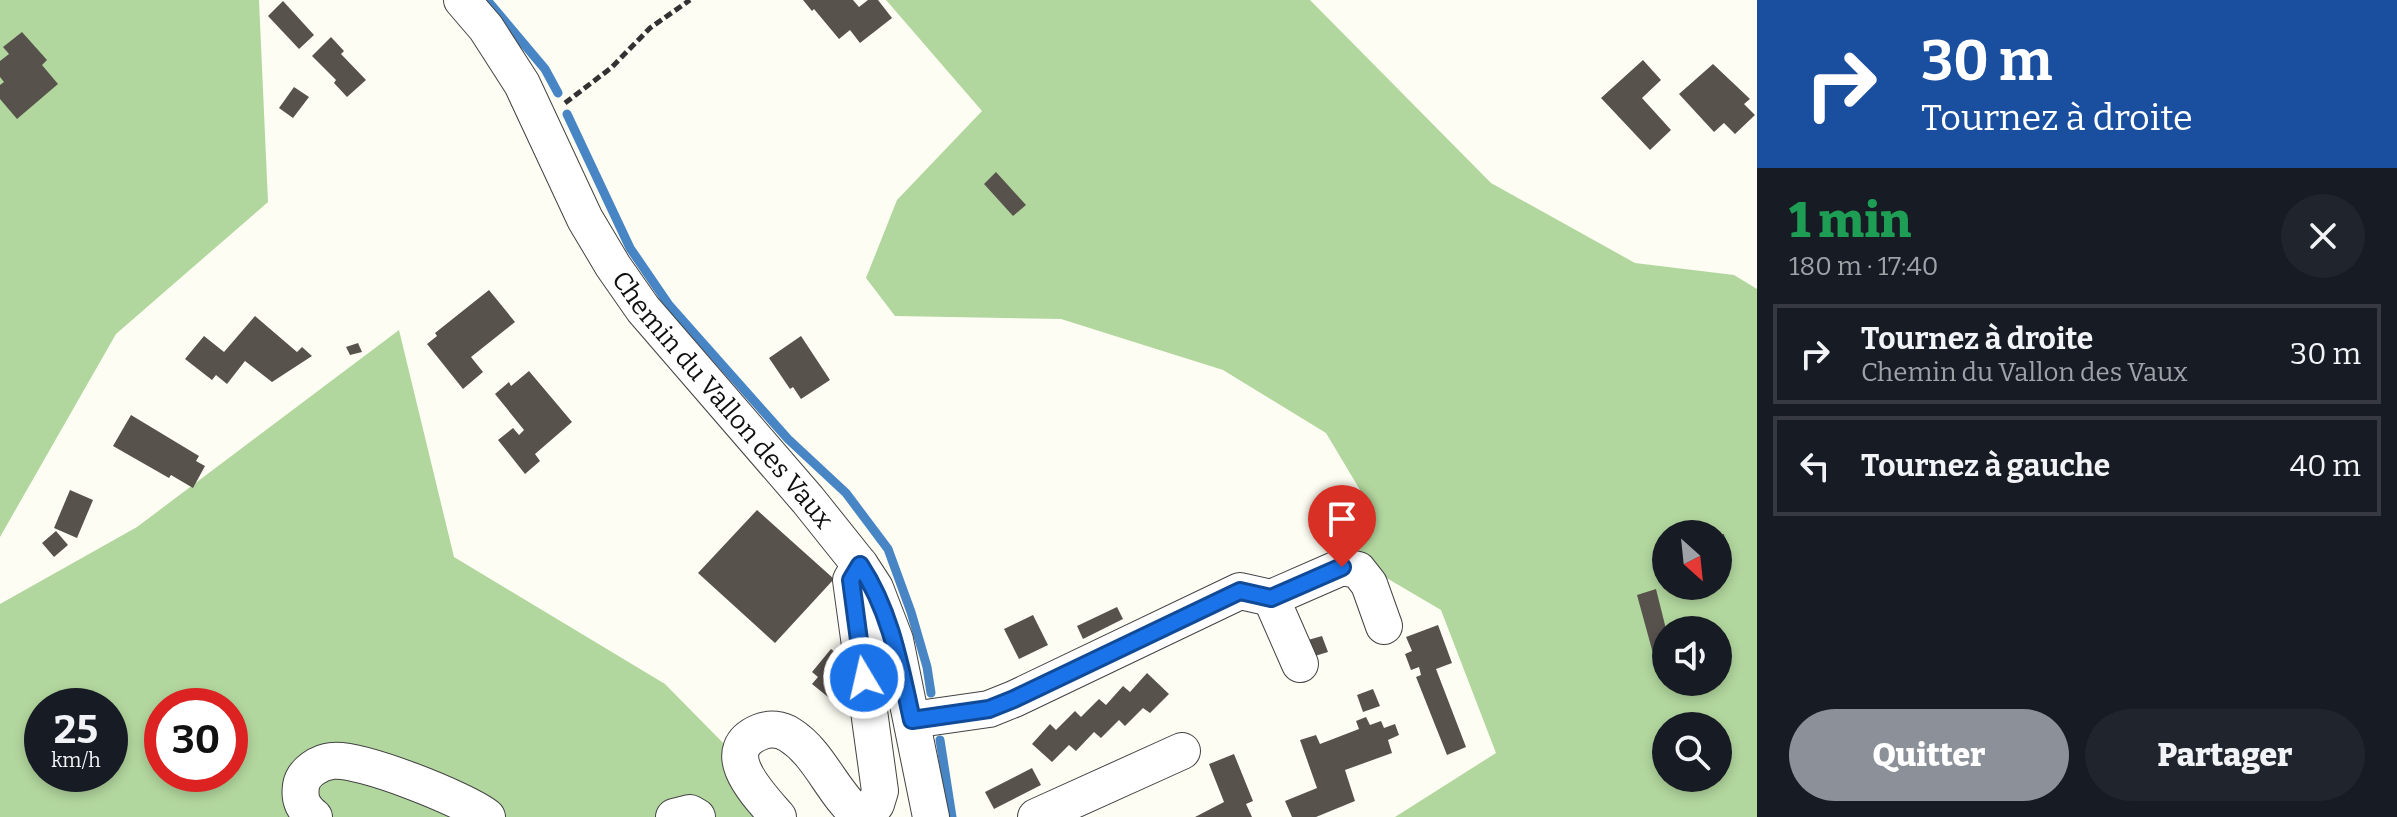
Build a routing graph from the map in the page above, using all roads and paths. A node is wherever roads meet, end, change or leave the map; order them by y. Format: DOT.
graph roads {
  1 [pos="462,0"];
  2 [pos="690,0"];
  3 [pos="537,114"];
  4 [pos="860,565"];
  5 [pos="1271,598"];
  6 [pos="1384,626"];
  7 [pos="1300,664"];
  8 [pos="912,720"];
  9 [pos="1182,751"];
  10 [pos="314,817"];
  11 [pos="487,817"];
  12 [pos="674,817"];
  13 [pos="697,817"];
  14 [pos="778,817"];
  15 [pos="931,817"];
  16 [pos="1036,817"];
  1 -- 3 [label="street, Chemin du Vallon des Vaux"];
  2 -- 3 [label="path"];
  3 -- 4 [label="street, Chemin du Vallon des Vaux"];
  4 -- 8 [label="street, Chemin du Vallon des Vaux"];
  4 -- 14 [label="street"];
  5 -- 6 [label="street"];
  5 -- 7 [label="street"];
  5 -- 8 [label="street"];
  8 -- 15 [label="street, Chemin du Vallon des Vaux"];
  9 -- 16 [label="street"];
  10 -- 11 [label="street"];
  12 -- 13 [label="street"];
}
